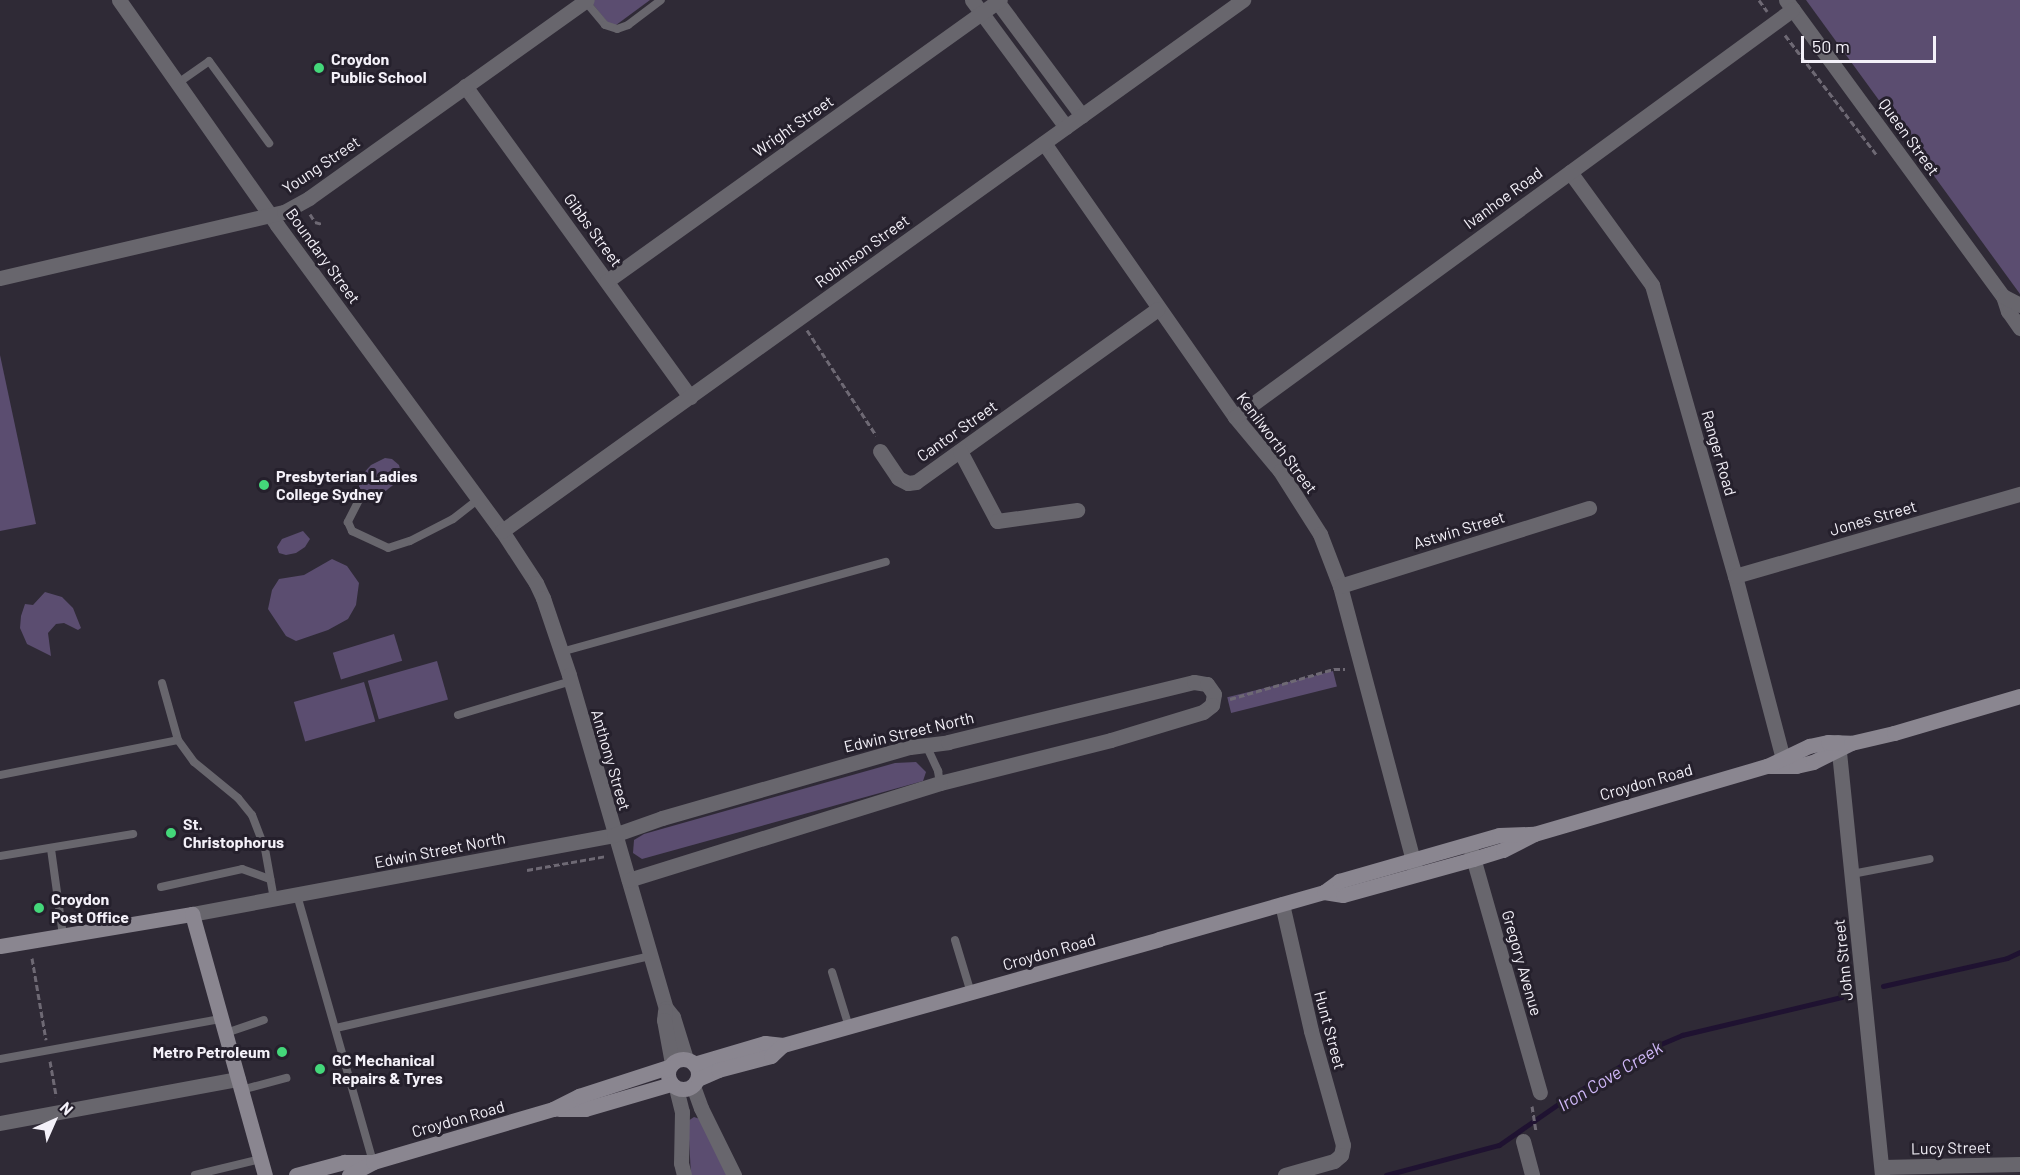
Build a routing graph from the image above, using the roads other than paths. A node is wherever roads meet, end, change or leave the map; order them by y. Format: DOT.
graph roads {
  1 [pos="119,0"];
  2 [pos="661,0"];
  3 [pos="972,0"];
  4 [pos="1243,0"];
  5 [pos="586,1"];
  6 [pos="998,1"];
  7 [pos="1790,4"];
  8 [pos="982,13"];
  9 [pos="178,83"];
  10 [pos="465,86"];
  11 [pos="1082,116"];
  12 [pos="1066,127"];
  13 [pos="269,143"];
  14 [pos="1044,143"];
  15 [pos="1570,172"];
  16 [pos="271,216"];
  17 [pos="0,278"];
  18 [pos="607,280"];
  19 [pos="2002,296"];
  20 [pos="2020,305"];
  21 [pos="1158,309"];
  22 [pos="2020,328"];
  23 [pos="690,397"];
  24 [pos="1234,417"];
  25 [pos="880,451"];
  26 [pos="960,451"];
  27 [pos="2020,494"];
  28 [pos="359,500"];
  29 [pos="479,500"];
  30 [pos="1589,508"];
  31 [pos="1077,510"];
  32 [pos="502,531"];
  33 [pos="886,562"];
  34 [pos="1735,576"];
  35 [pos="1340,586"];
  36 [pos="561,652"];
  37 [pos="571,681"];
  38 [pos="162,683"];
  39 [pos="2020,696"];
  40 [pos="458,715"];
  41 [pos="178,740"];
  42 [pos="926,745"];
  43 [pos="1843,745"];
  44 [pos="1784,762"];
  45 [pos="0,775"];
  46 [pos="940,783"];
  47 [pos="133,834"];
  48 [pos="1534,834"];
  49 [pos="614,835"];
  50 [pos="1469,844"];
  51 [pos="51,849"];
  52 [pos="0,856"];
  53 [pos="1473,859"];
  54 [pos="1930,859"];
  55 [pos="1415,867"];
  56 [pos="1852,874"];
  57 [pos="270,879"];
  58 [pos="629,880"];
  59 [pos="161,886"];
  60 [pos="297,895"];
  61 [pos="274,899"];
  62 [pos="1282,904"];
  63 [pos="192,914"];
  64 [pos="63,936"];
  65 [pos="955,940"];
  66 [pos="0,946"];
  67 [pos="651,956"];
  68 [pos="832,972"];
  69 [pos="971,993"];
  70 [pos="264,1020"];
  71 [pos="224,1026"];
  72 [pos="849,1027"];
  73 [pos="336,1029"];
  74 [pos="0,1059"];
  75 [pos="685,1070"];
  76 [pos="286,1078"];
  77 [pos="240,1085"];
  78 [pos="674,1086"];
  79 [pos="1540,1092"];
  80 [pos="553,1109"];
  81 [pos="706,1116"];
  82 [pos="0,1123"];
  83 [pos="681,1123"];
  84 [pos="1523,1141"];
  85 [pos="261,1158"];
  86 [pos="373,1162"];
  87 [pos="2020,1164"];
  88 [pos="1882,1171"];
  89 [pos="195,1175"];
  90 [pos="265,1175"];
  91 [pos="296,1175"];
  92 [pos="349,1175"];
  93 [pos="684,1175"];
  94 [pos="734,1175"];
  95 [pos="1285,1175"];
  96 [pos="1532,1175"];
  1 -- 9 [label="street, Boundary Street"];
  2 -- 5 [label="lane"];
  3 -- 8 [label="street"];
  4 -- 11 [label="street, Robinson Street"];
  5 -- 10 [label="street, Young Street"];
  6 -- 8 [label="street, Wright Street"];
  6 -- 11 [label="street"];
  7 -- 15 [label="street, Ivanhoe Road"];
  7 -- 19 [label="street, Queen Street"];
  8 -- 12 [label="street"];
  8 -- 18 [label="street, Wright Street"];
  9 -- 13 [label="lane"];
  9 -- 16 [label="street, Boundary Street"];
  10 -- 16 [label="street, Young Street"];
  10 -- 18 [label="street, Gibbs Street"];
  11 -- 12 [label="street, Robinson Street"];
  12 -- 14 [label="street, Robinson Street"];
  14 -- 21 [label="street, Kenilworth Street"];
  14 -- 23 [label="street, Robinson Street"];
  15 -- 24 [label="street, Ivanhoe Road"];
  15 -- 34 [label="street, Ranger Road"];
  16 -- 17 [label="street, Young Street"];
  16 -- 29 [label="street, Boundary Street"];
  18 -- 23 [label="street, Gibbs Street"];
  19 -- 20 [label="street, Queen Street"];
  19 -- 22 [label="street, Queen Street"];
  21 -- 24 [label="street, Kenilworth Street"];
  21 -- 26 [label="street, Cantor Street"];
  23 -- 32 [label="street, Robinson Street"];
  24 -- 35 [label="street, Kenilworth Street"];
  25 -- 26 [label="street, Cantor Street"];
  26 -- 31 [label="street"];
  27 -- 34 [label="street, Jones Street"];
  28 -- 29 [label="lane"];
  29 -- 32 [label="street, Boundary Street"];
  30 -- 35 [label="street, Astwin Street"];
  32 -- 36 [label="street, Anthony Street"];
  33 -- 36 [label="lane"];
  34 -- 44 [label="street, Ranger Road"];
  35 -- 55 [label="street, Kenilworth Street"];
  36 -- 37 [label="street, Anthony Street"];
  37 -- 40 [label="lane"];
  37 -- 49 [label="street, Anthony Street"];
  38 -- 41 [label="lane"];
  39 -- 43 [label="street, Croydon Road"];
  41 -- 45 [label="lane"];
  41 -- 57 [label="lane"];
  42 -- 46 [label="lane"];
  42 -- 46 [label="street, Edwin Street North"];
  42 -- 49 [label="street, Edwin Street North"];
  43 -- 44 [label="street, Croydon Road"];
  43 -- 56 [label="street, John Street"];
  44 -- 48 [label="street, Croydon Road"];
  46 -- 58 [label="street"];
  47 -- 51 [label="lane"];
  48 -- 50 [label="street, Croydon Road"];
  48 -- 53 [label="street, Croydon Road"];
  49 -- 58 [label="street, Anthony Street"];
  49 -- 60 [label="street, Edwin Street North"];
  50 -- 53 [label="street, Gregory Avenue"];
  50 -- 55 [label="street, Croydon Road"];
  51 -- 52 [label="lane"];
  51 -- 64 [label="lane"];
  53 -- 55 [label="street, Croydon Road"];
  53 -- 79 [label="street, Gregory Avenue"];
  54 -- 56 [label="lane"];
  55 -- 62 [label="street, Croydon Road"];
  56 -- 88 [label="street, John Street"];
  57 -- 59 [label="lane"];
  57 -- 61 [label="lane"];
  58 -- 67 [label="street, Anthony Street"];
  60 -- 61 [label="street, Edwin Street North"];
  60 -- 73 [label="lane"];
  61 -- 63 [label="street, Edwin Street North"];
  62 -- 69 [label="street, Croydon Road"];
  62 -- 95 [label="street, Hunt Street"];
  63 -- 64 [label="street, Edwin Street North"];
  63 -- 71 [label="street"];
  64 -- 66 [label="street, Edwin Street North"];
  65 -- 69 [label="lane"];
  67 -- 73 [label="lane"];
  67 -- 75 [label="street, Anthony Street"];
  68 -- 72 [label="lane"];
  69 -- 72 [label="street, Croydon Road"];
  70 -- 71 [label="lane"];
  71 -- 74 [label="lane"];
  71 -- 77 [label="street"];
  72 -- 75 [label="street, Croydon Road"];
  73 -- 86 [label="lane"];
  75 -- 78 [label="street"];
  75 -- 78 [label="street, Croydon Road"];
  75 -- 80 [label="street, Croydon Road"];
  75 -- 81 [label="street, Anthony Street"];
  76 -- 77 [label="lane"];
  77 -- 82 [label="street"];
  77 -- 85 [label="street"];
  78 -- 80 [label="street, Croydon Road"];
  78 -- 83 [label="street"];
  80 -- 86 [label="street, Croydon Road"];
  81 -- 83 [label="lane"];
  81 -- 94 [label="street, Anthony Street"];
  83 -- 93 [label="street"];
  84 -- 96 [label="street"];
  85 -- 89 [label="lane"];
  85 -- 90 [label="street"];
  86 -- 91 [label="street, Croydon Road"];
  86 -- 92 [label="street, Croydon Road"];
  87 -- 88 [label="street, Lucy Street"];
}
